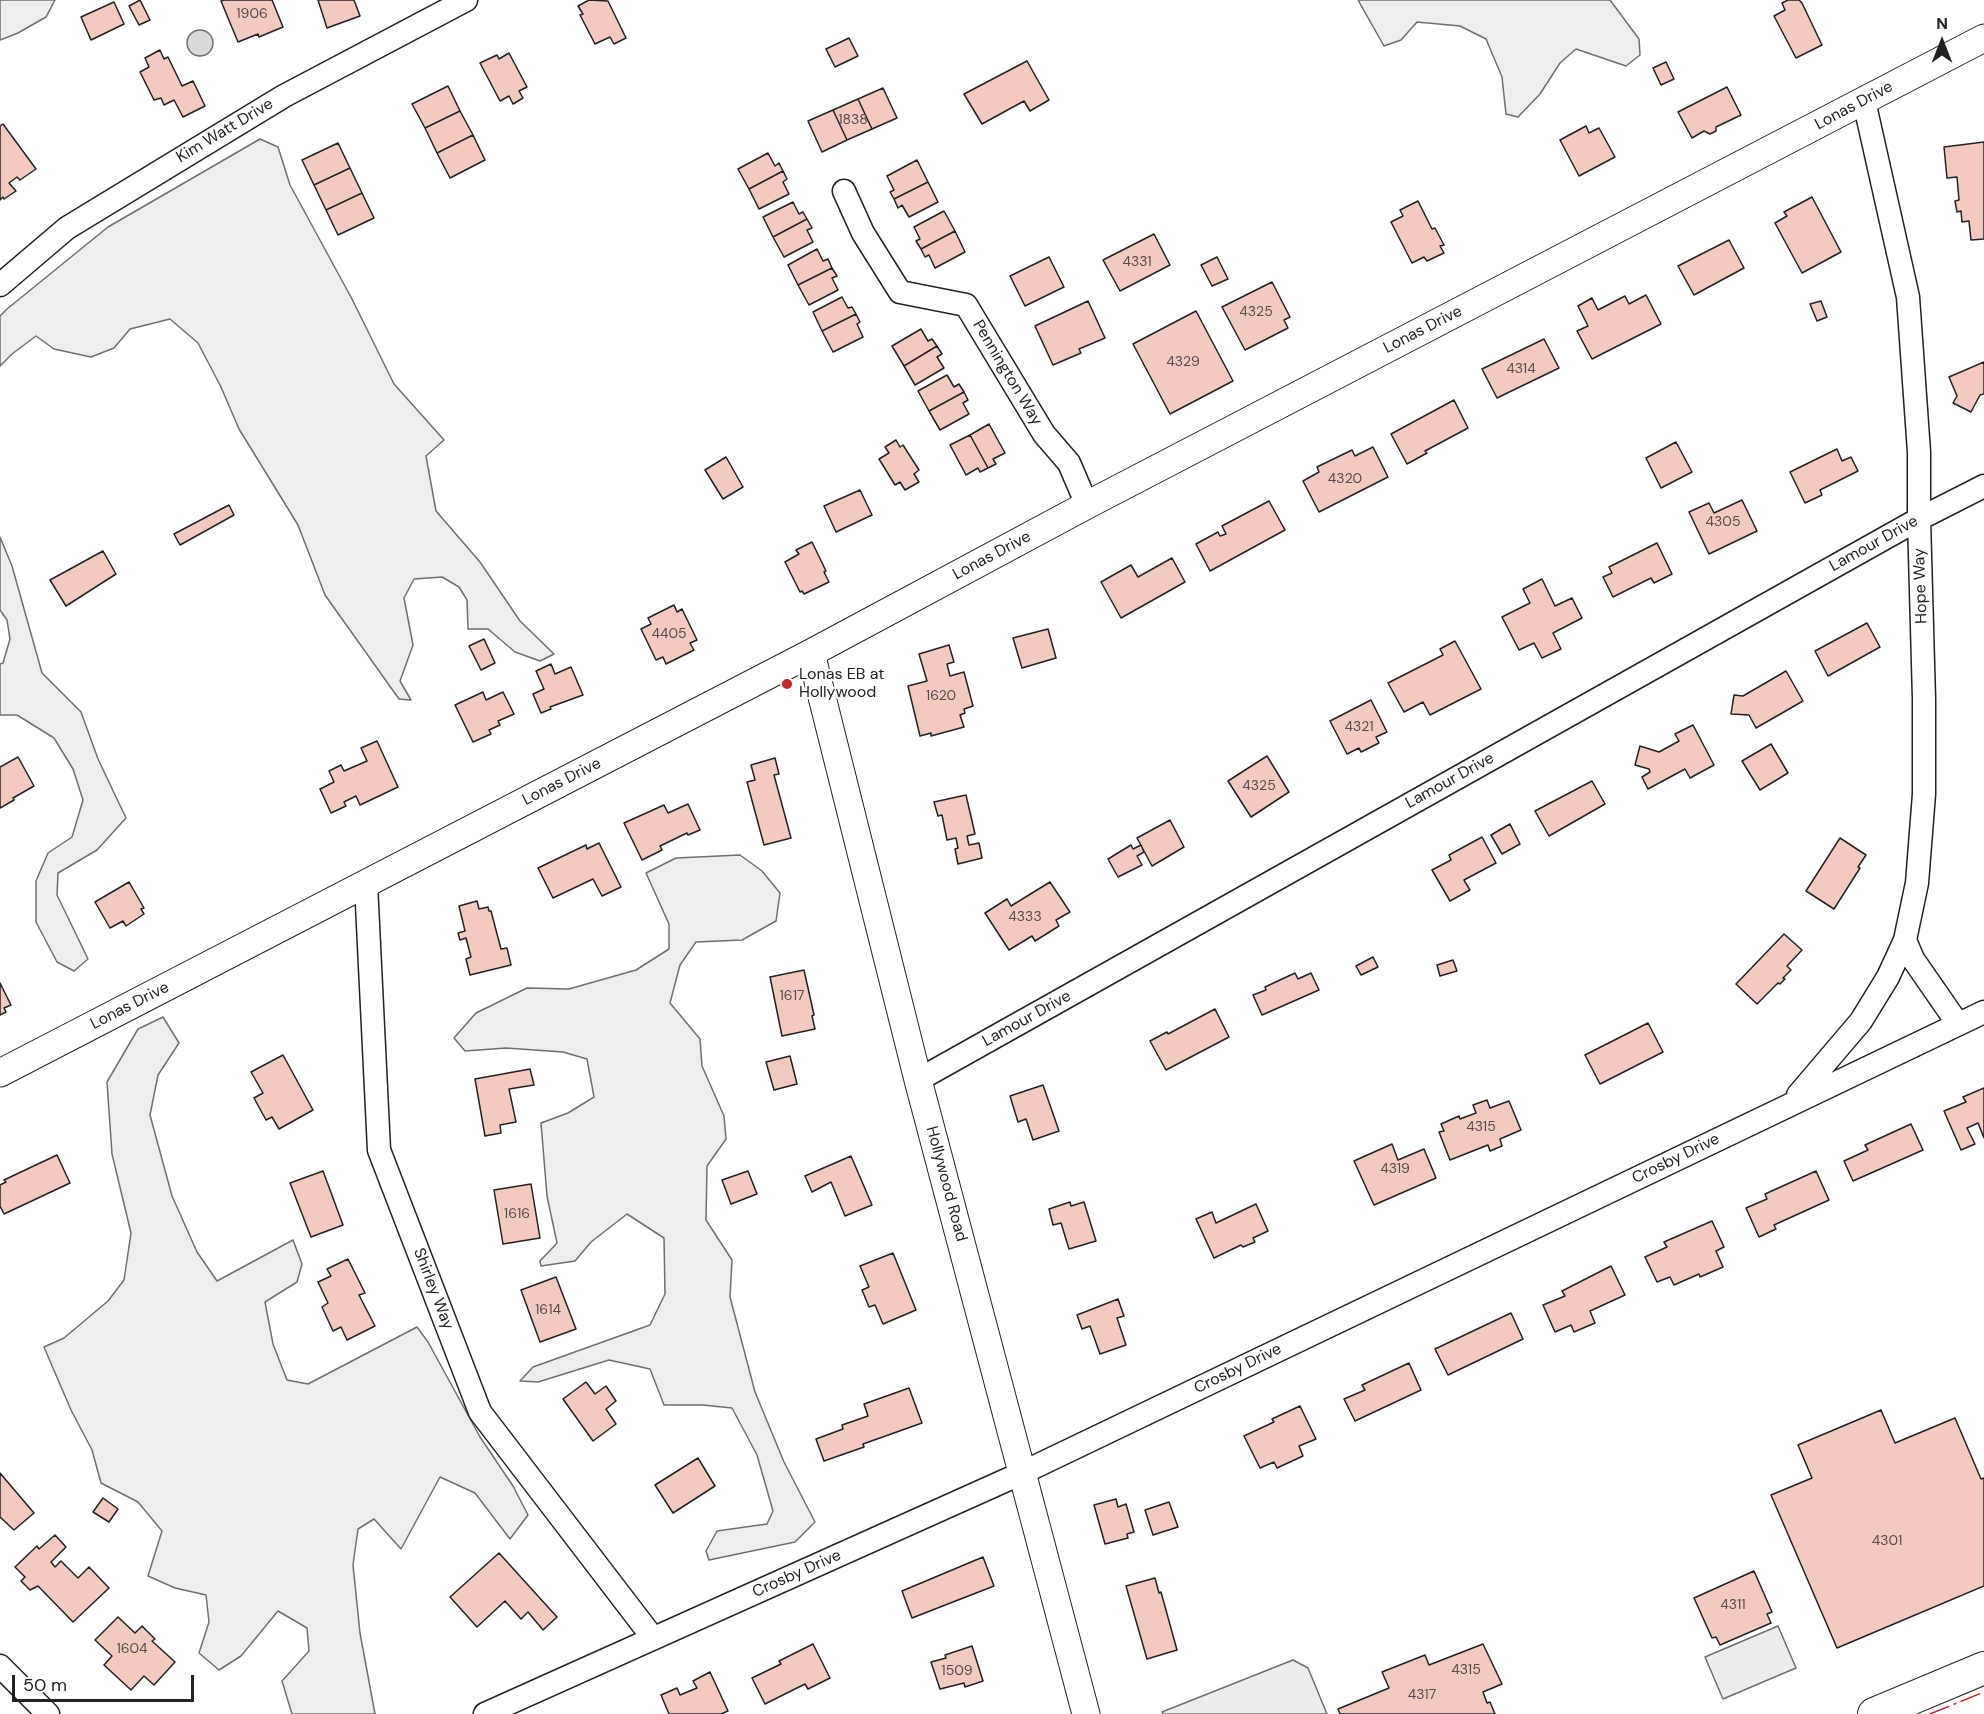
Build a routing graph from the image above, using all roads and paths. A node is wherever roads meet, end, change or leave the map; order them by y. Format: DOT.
graph roads {
  1 [pos="466,0"];
  2 [pos="1984,38"];
  3 [pos="1864,101"];
  4 [pos="844,191"];
  5 [pos="0,285"];
  6 [pos="1984,486"];
  7 [pos="1087,505"];
  8 [pos="1919,519"];
  9 [pos="811,653"];
  10 [pos="366,884"];
  11 [pos="1905,940"];
  12 [pos="1984,1012"];
  13 [pos="1958,1024"];
  14 [pos="0,1073"];
  15 [pos="918,1080"];
  16 [pos="1790,1104"];
  17 [pos="1022,1473"];
  18 [pos="653,1638"];
  19 [pos="0,1666"];
  20 [pos="1984,1668"];
  21 [pos="48,1714"];
  22 [pos="485,1714"];
  23 [pos="1086,1714"];
  24 [pos="1874,1714"];
  1 -- 5 [label="street, Kim Watt Drive"];
  2 -- 3 [label="street, Lonas Drive"];
  3 -- 7 [label="street, Lonas Drive"];
  3 -- 8 [label="street, Hope Way"];
  4 -- 7 [label="street, Pennington Way"];
  6 -- 8 [label="street, Lamour Drive"];
  7 -- 9 [label="street, Lonas Drive"];
  8 -- 11 [label="street, Hope Way"];
  8 -- 15 [label="street, Lamour Drive"];
  9 -- 10 [label="street, Lonas Drive"];
  9 -- 15 [label="street, Hollywood Road"];
  10 -- 14 [label="street, Lonas Drive"];
  10 -- 18 [label="street, Shirley Way"];
  11 -- 13 [label="street"];
  11 -- 16 [label="street, Hope Way"];
  12 -- 13 [label="street, Crosby Drive"];
  13 -- 16 [label="street, Crosby Drive"];
  15 -- 17 [label="street, Hollywood Road"];
  16 -- 17 [label="street, Crosby Drive"];
  17 -- 18 [label="street, Crosby Drive"];
  17 -- 23 [label="street, Hollywood Road"];
  18 -- 22 [label="street, Crosby Drive"];
  19 -- 21 [label="street"];
  20 -- 24 [label="main road"];
}
